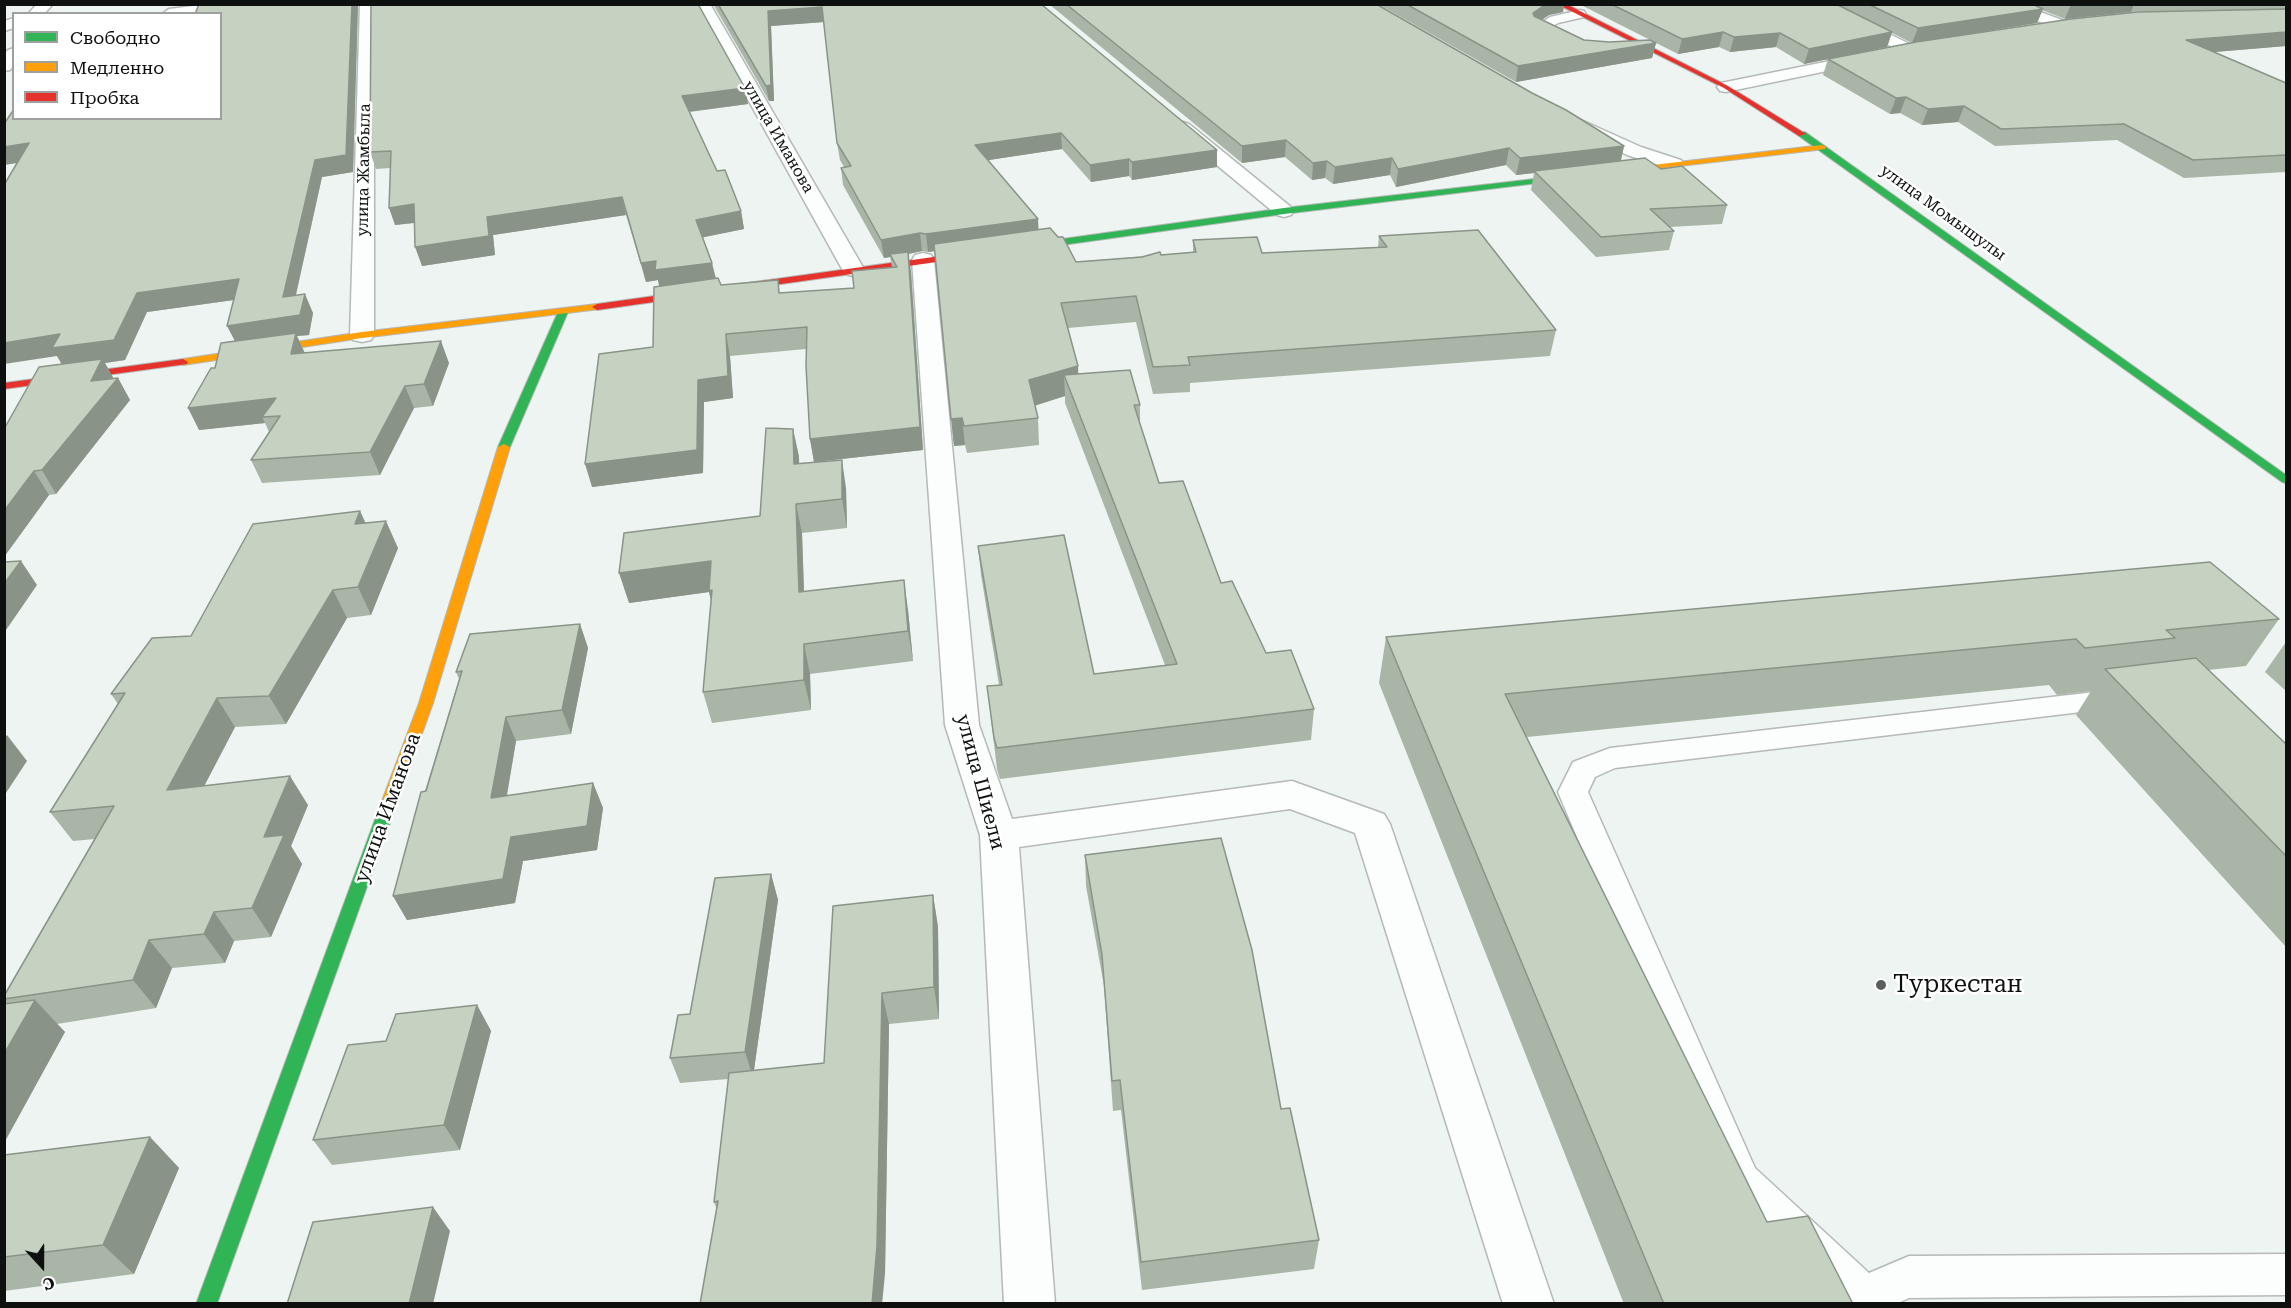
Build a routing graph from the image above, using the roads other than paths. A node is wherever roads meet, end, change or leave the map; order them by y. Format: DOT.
graph roads {
  1 [pos="250,4"];
  2 [pos="367,4"];
  3 [pos="702,4"];
  4 [pos="1560,4"];
  5 [pos="1814,4"];
  6 [pos="2003,4"];
  7 [pos="185,12"];
  8 [pos="1580,14"];
  9 [pos="2032,32"];
  10 [pos="1570,44"];
  11 [pos="1652,49"];
  12 [pos="1629,51"];
  13 [pos="1726,87"];
  14 [pos="1565,117"];
  15 [pos="1173,119"];
  16 [pos="1822,147"];
  17 [pos="1674,164"];
  18 [pos="1284,211"];
  19 [pos="922,260"];
  20 [pos="853,269"];
  21 [pos="563,312"];
  22 [pos="362,335"];
  23 [pos="4,387"];
  24 [pos="2286,480"];
  25 [pos="2155,695"];
  26 [pos="999,835"];
  27 [pos="2286,1274"];
  28 [pos="1864,1300"];
  29 [pos="206,1304"];
  30 [pos="1030,1304"];
  31 [pos="1529,1304"];
  1 -- 7 [label="street"];
  2 -- 22 [label="street, улица Жамбыла"];
  3 -- 20 [label="street, улица Иманова"];
  4 -- 8 [label="street, улица Момышулы"];
  5 -- 13 [label="street"];
  6 -- 9 [label="street"];
  8 -- 10 [label="lane"];
  8 -- 11 [label="street, улица Момышулы"];
  11 -- 12 [label="lane"];
  11 -- 13 [label="street, улица Момышулы"];
  13 -- 16 [label="street, улица Момышулы"];
  14 -- 17 [label="street"];
  15 -- 18 [label="street"];
  16 -- 17 [label="street"];
  16 -- 24 [label="street, улица Момышулы"];
  17 -- 18 [label="street"];
  18 -- 19 [label="street"];
  19 -- 20 [label="street"];
  19 -- 26 [label="street, улица Шиели"];
  20 -- 21 [label="street"];
  21 -- 22 [label="street"];
  21 -- 29 [label="street, улица Иманова"];
  22 -- 23 [label="street"];
  25 -- 28 [label="lane"];
  26 -- 30 [label="street, улица Шиели"];
  26 -- 31 [label="street"];
  27 -- 28 [label="lane"];
}
